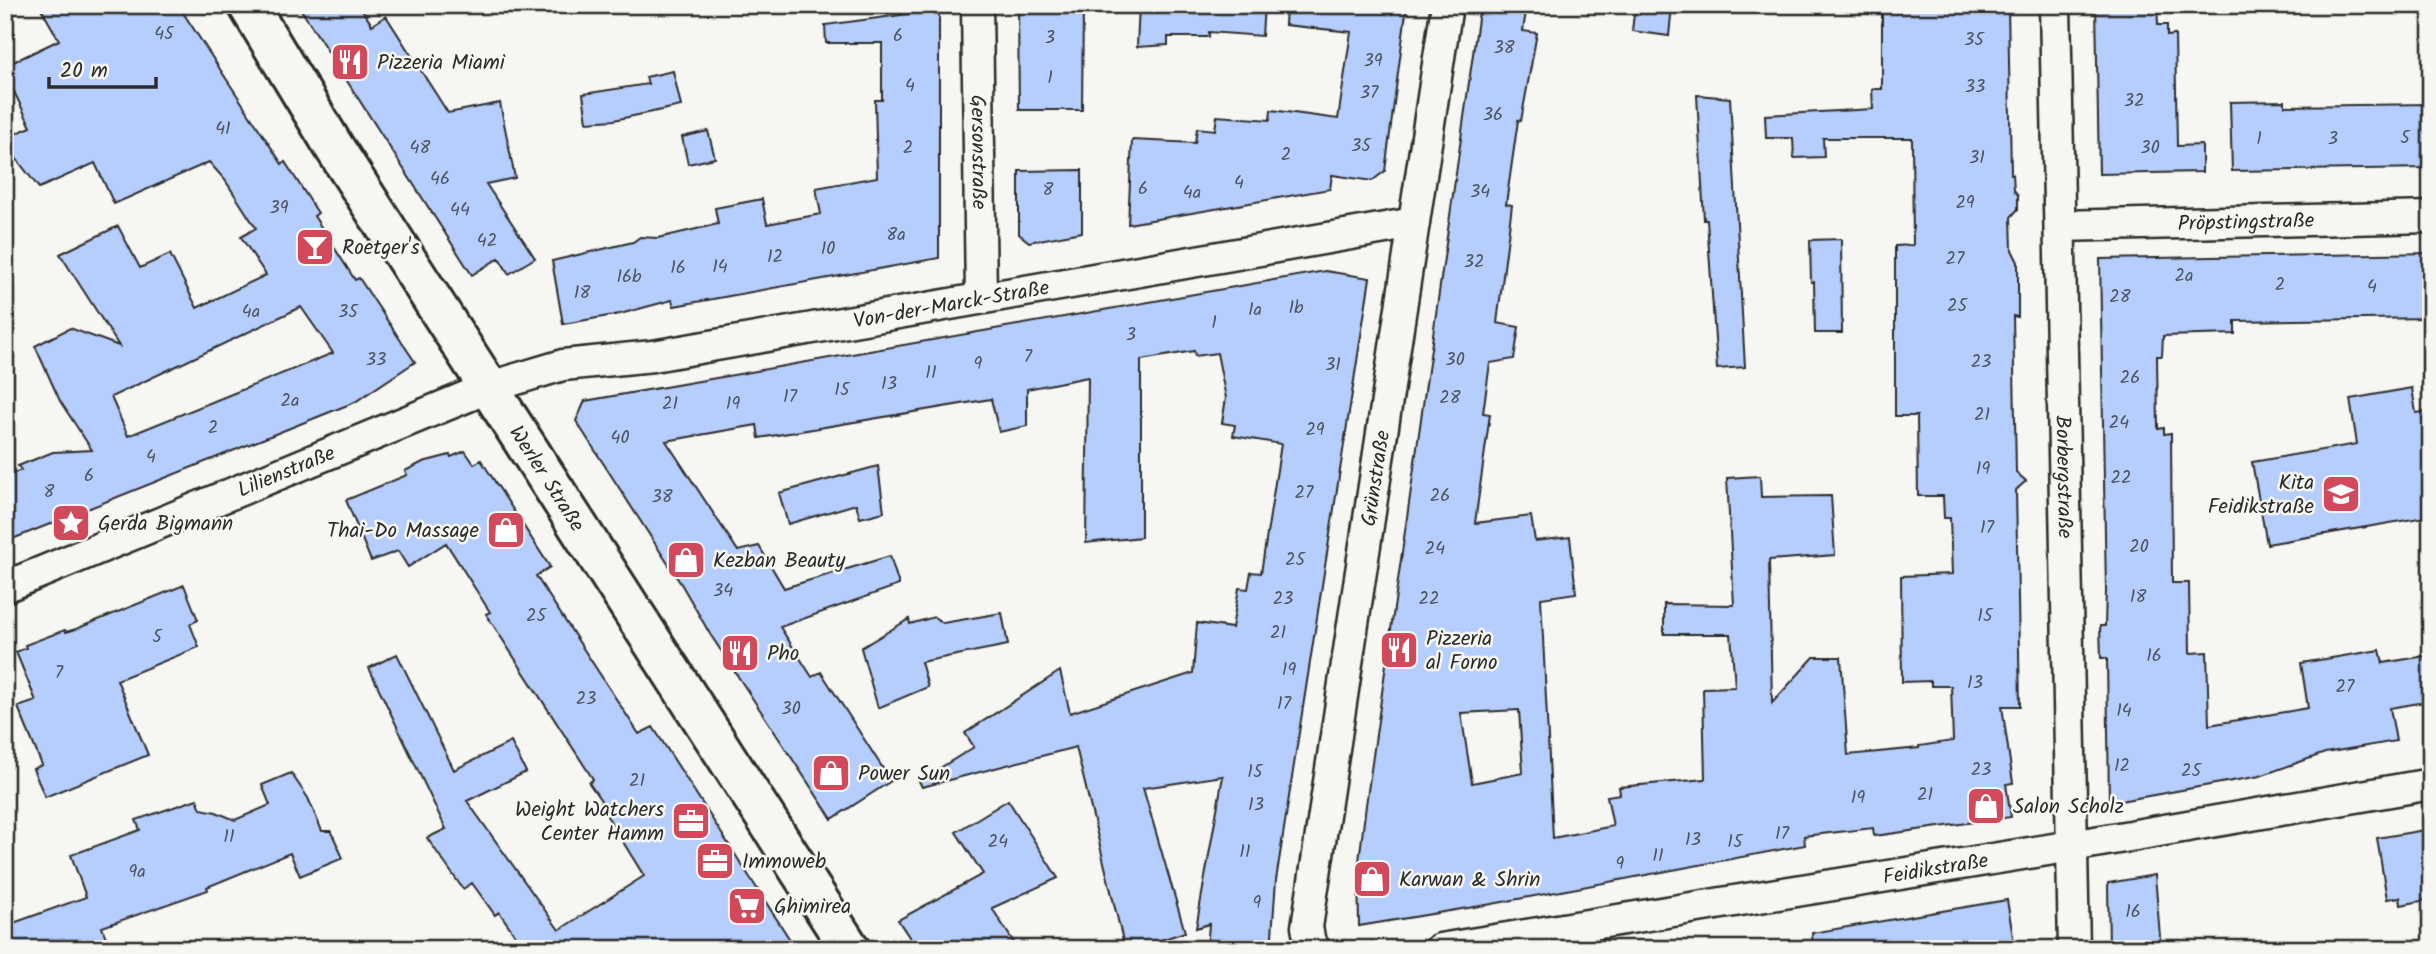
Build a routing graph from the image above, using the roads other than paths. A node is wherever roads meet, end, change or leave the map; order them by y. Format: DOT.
graph roads {
  1 [pos="248,5"];
  2 [pos="977,5"];
  3 [pos="1447,5"];
  4 [pos="2055,5"];
  5 [pos="2431,217"];
  6 [pos="1414,223"];
  7 [pos="2060,226"];
  8 [pos="981,298"];
  9 [pos="490,387"];
  10 [pos="5,587"];
  11 [pos="2431,784"];
  12 [pos="2072,846"];
  13 [pos="850,949"];
  14 [pos="1315,949"];
  15 [pos="1440,949"];
  16 [pos="2074,949"];
  1 -- 9 [label="main road, Werler Straße"];
  2 -- 8 [label="street, Gersonstraße"];
  3 -- 6 [label="street, Grünstraße"];
  4 -- 7 [label="street, Borbergstraße"];
  5 -- 7 [label="street, Pröpstingstraße"];
  6 -- 8 [label="street, Von-der-Marck-Straße"];
  6 -- 14 [label="street, Grünstraße"];
  7 -- 12 [label="street, Borbergstraße"];
  8 -- 9 [label="street, Von-der-Marck-Straße"];
  9 -- 10 [label="street, Lilienstraße"];
  9 -- 13 [label="main road, Werler Straße"];
  11 -- 12 [label="street, Feidikstraße"];
  12 -- 15 [label="street, Feidikstraße"];
  12 -- 16 [label="street, Borbergstraße"];
}
